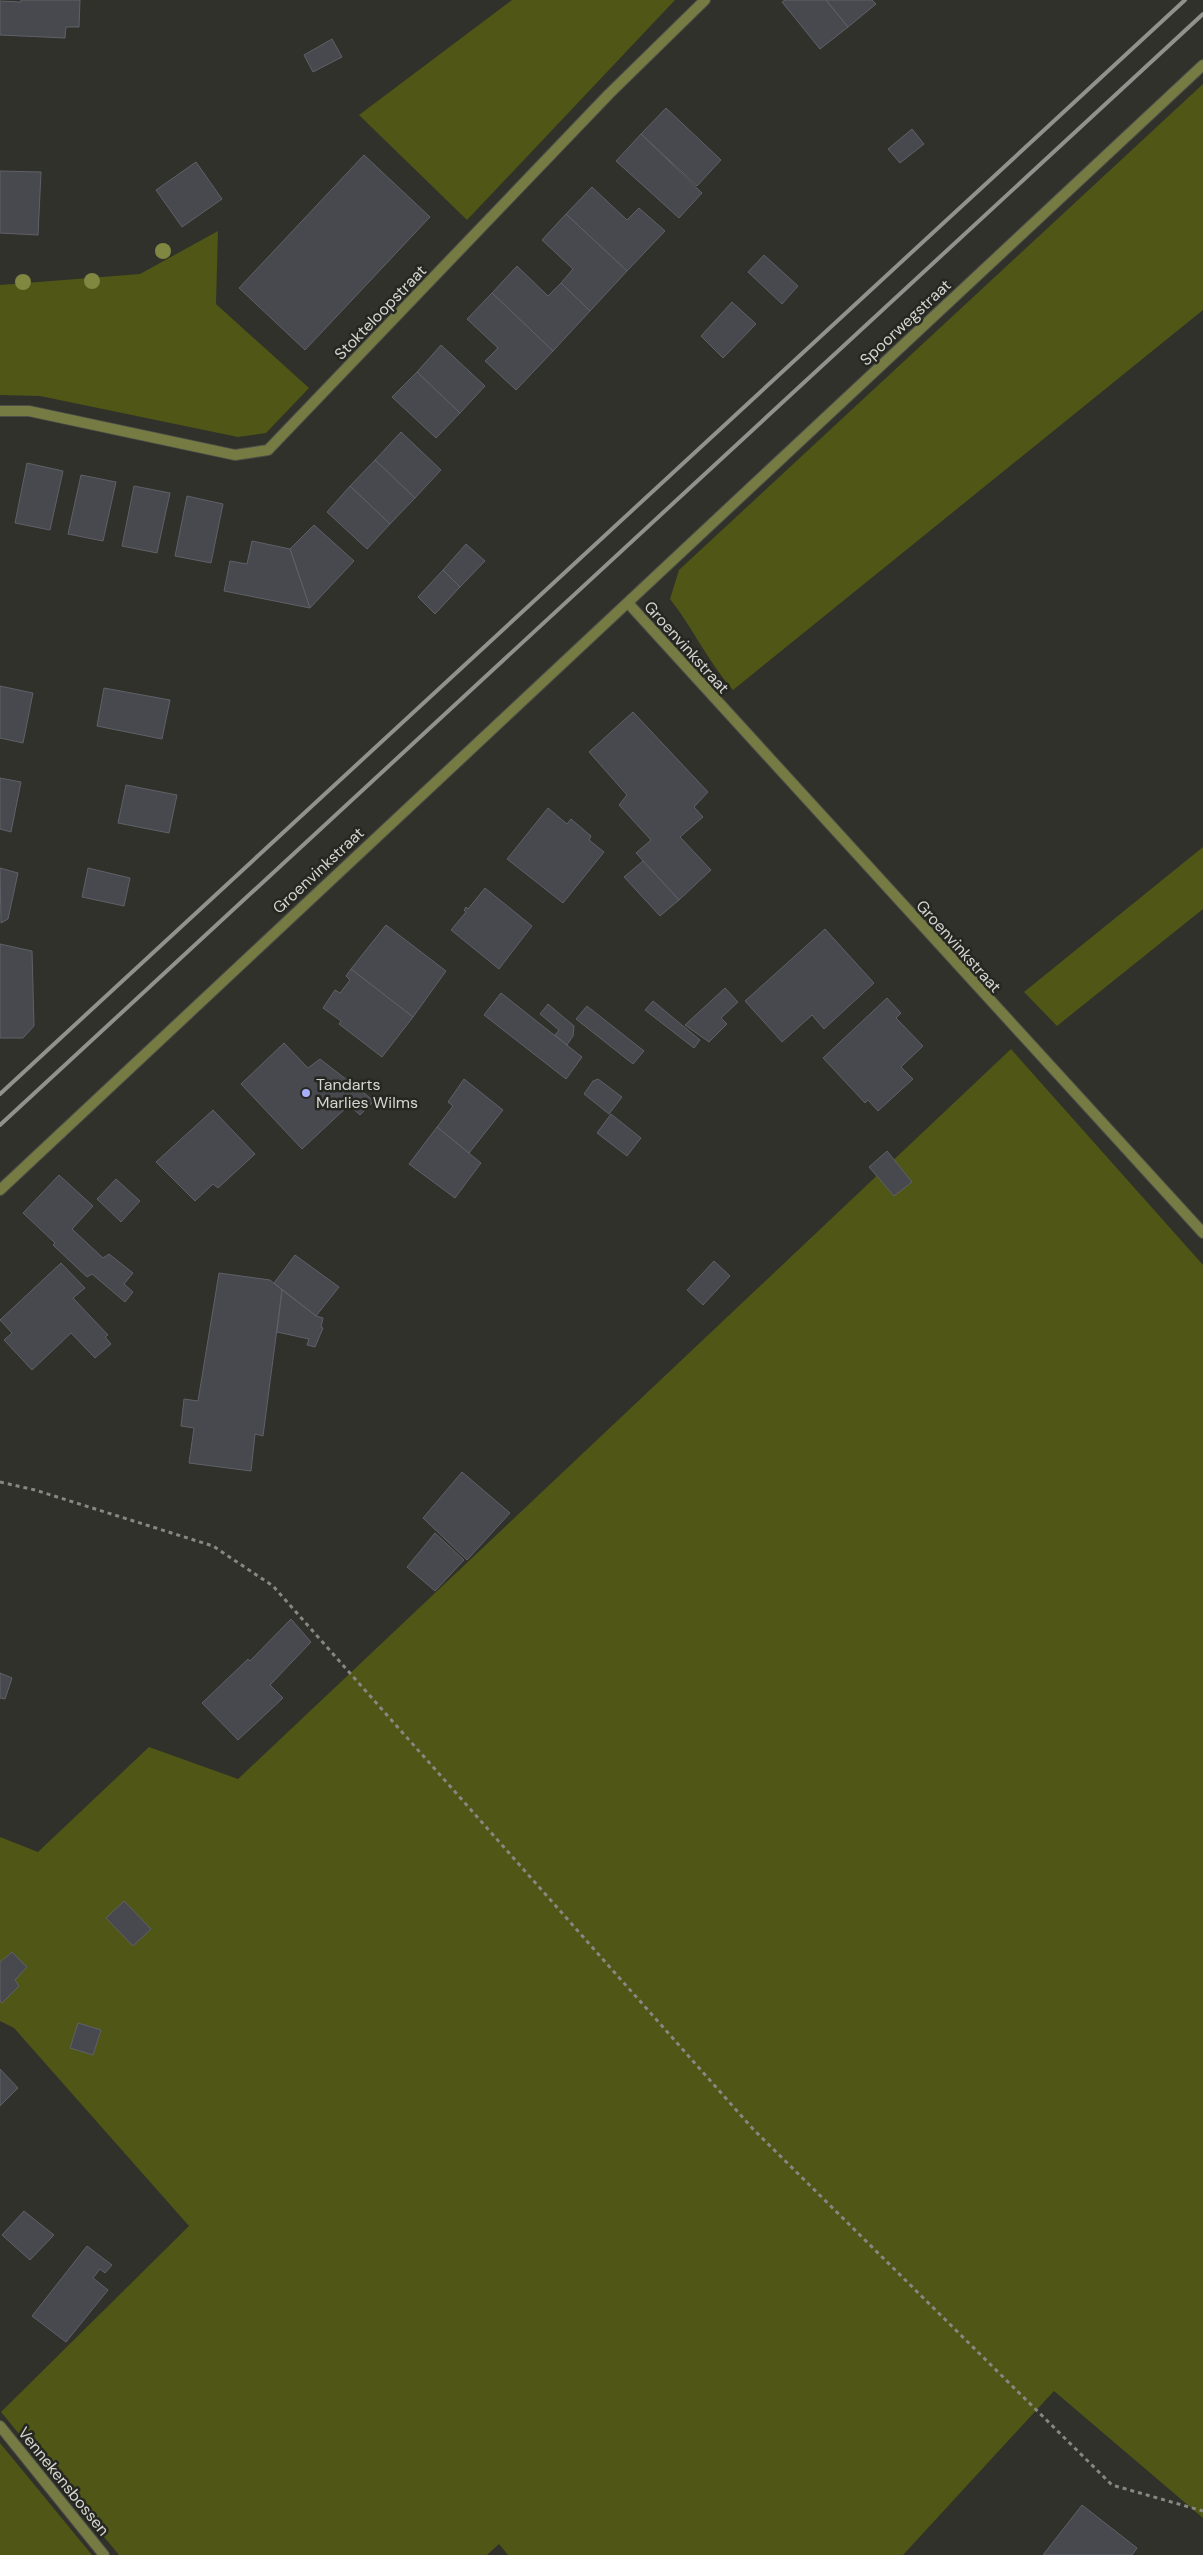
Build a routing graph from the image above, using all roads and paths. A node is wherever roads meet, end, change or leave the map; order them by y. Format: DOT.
graph roads {
  1 [pos="705,0"];
  2 [pos="1203,64"];
  3 [pos="0,411"];
  4 [pos="628,603"];
  5 [pos="0,1190"];
  6 [pos="1203,1233"];
  7 [pos="0,1482"];
  8 [pos="0,2426"];
  9 [pos="1203,2511"];
  10 [pos="104,2555"];
  1 -- 3 [label="street, Stokteloopstraat"];
  2 -- 4 [label="street, Spoorwegstraat"];
  4 -- 5 [label="street, Groenvinkstraat"];
  4 -- 6 [label="street, Groenvinkstraat"];
  7 -- 9 [label="path"];
  8 -- 10 [label="street, Vennekensbossen"];
}
